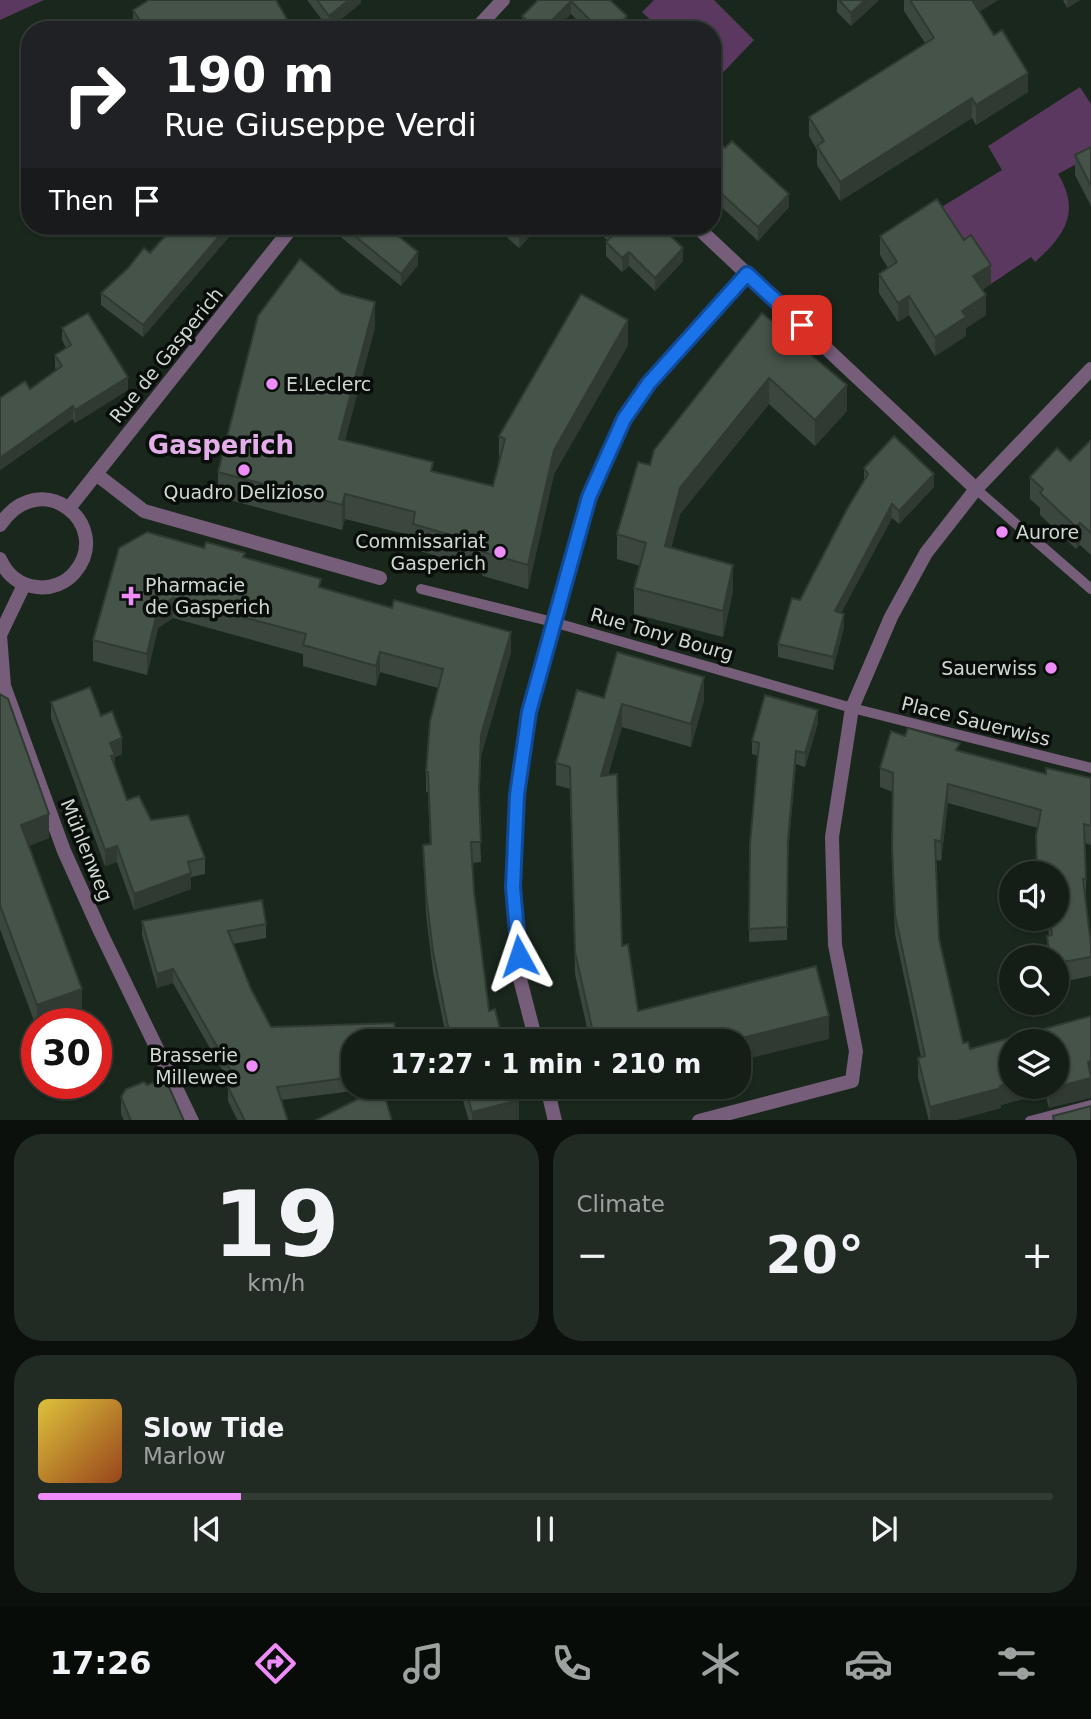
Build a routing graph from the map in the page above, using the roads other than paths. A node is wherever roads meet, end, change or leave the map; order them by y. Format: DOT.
graph roads {
  1 [pos="503,0"];
  2 [pos="486,21"];
  3 [pos="286,235"];
  4 [pos="706,235"];
  5 [pos="747,274"];
  6 [pos="1091,369"];
  7 [pos="96,474"];
  8 [pos="976,489"];
  9 [pos="69,508"];
  10 [pos="0,526"];
  11 [pos="0,559"];
  12 [pos="380,578"];
  13 [pos="24,585"];
  14 [pos="421,589"];
  15 [pos="1091,589"];
  16 [pos="553,622"];
  17 [pos="2,687"];
  18 [pos="852,708"];
  19 [pos="1091,768"];
  20 [pos="533,1029"];
  21 [pos="550,1099"];
  22 [pos="1091,1105"];
  23 [pos="192,1120"];
  24 [pos="555,1120"];
  25 [pos="703,1120"];
  26 [pos="1034,1120"];
  1 -- 2 [label="street"];
  3 -- 7 [label="street, Rue de Gasperich"];
  4 -- 5 [label="street"];
  5 -- 8 [label="street"];
  5 -- 16 [label="street"];
  6 -- 8 [label="street"];
  7 -- 9 [label="street, Rue de Gasperich"];
  7 -- 12 [label="street"];
  8 -- 15 [label="lane"];
  8 -- 18 [label="street"];
  9 -- 10 [label="street"];
  9 -- 13 [label="street"];
  11 -- 13 [label="street"];
  13 -- 17 [label="street, Mühlenweg"];
  14 -- 16 [label="lane, Rue Tony Bourg"];
  16 -- 18 [label="lane, Rue Tony Bourg"];
  16 -- 20 [label="street"];
  17 -- 23 [label="street, Mühlenweg"];
  18 -- 19 [label="lane, Place Sauerwiss"];
  18 -- 25 [label="street"];
  21 -- 24 [label="street"];
  22 -- 26 [label="lane"];
}
